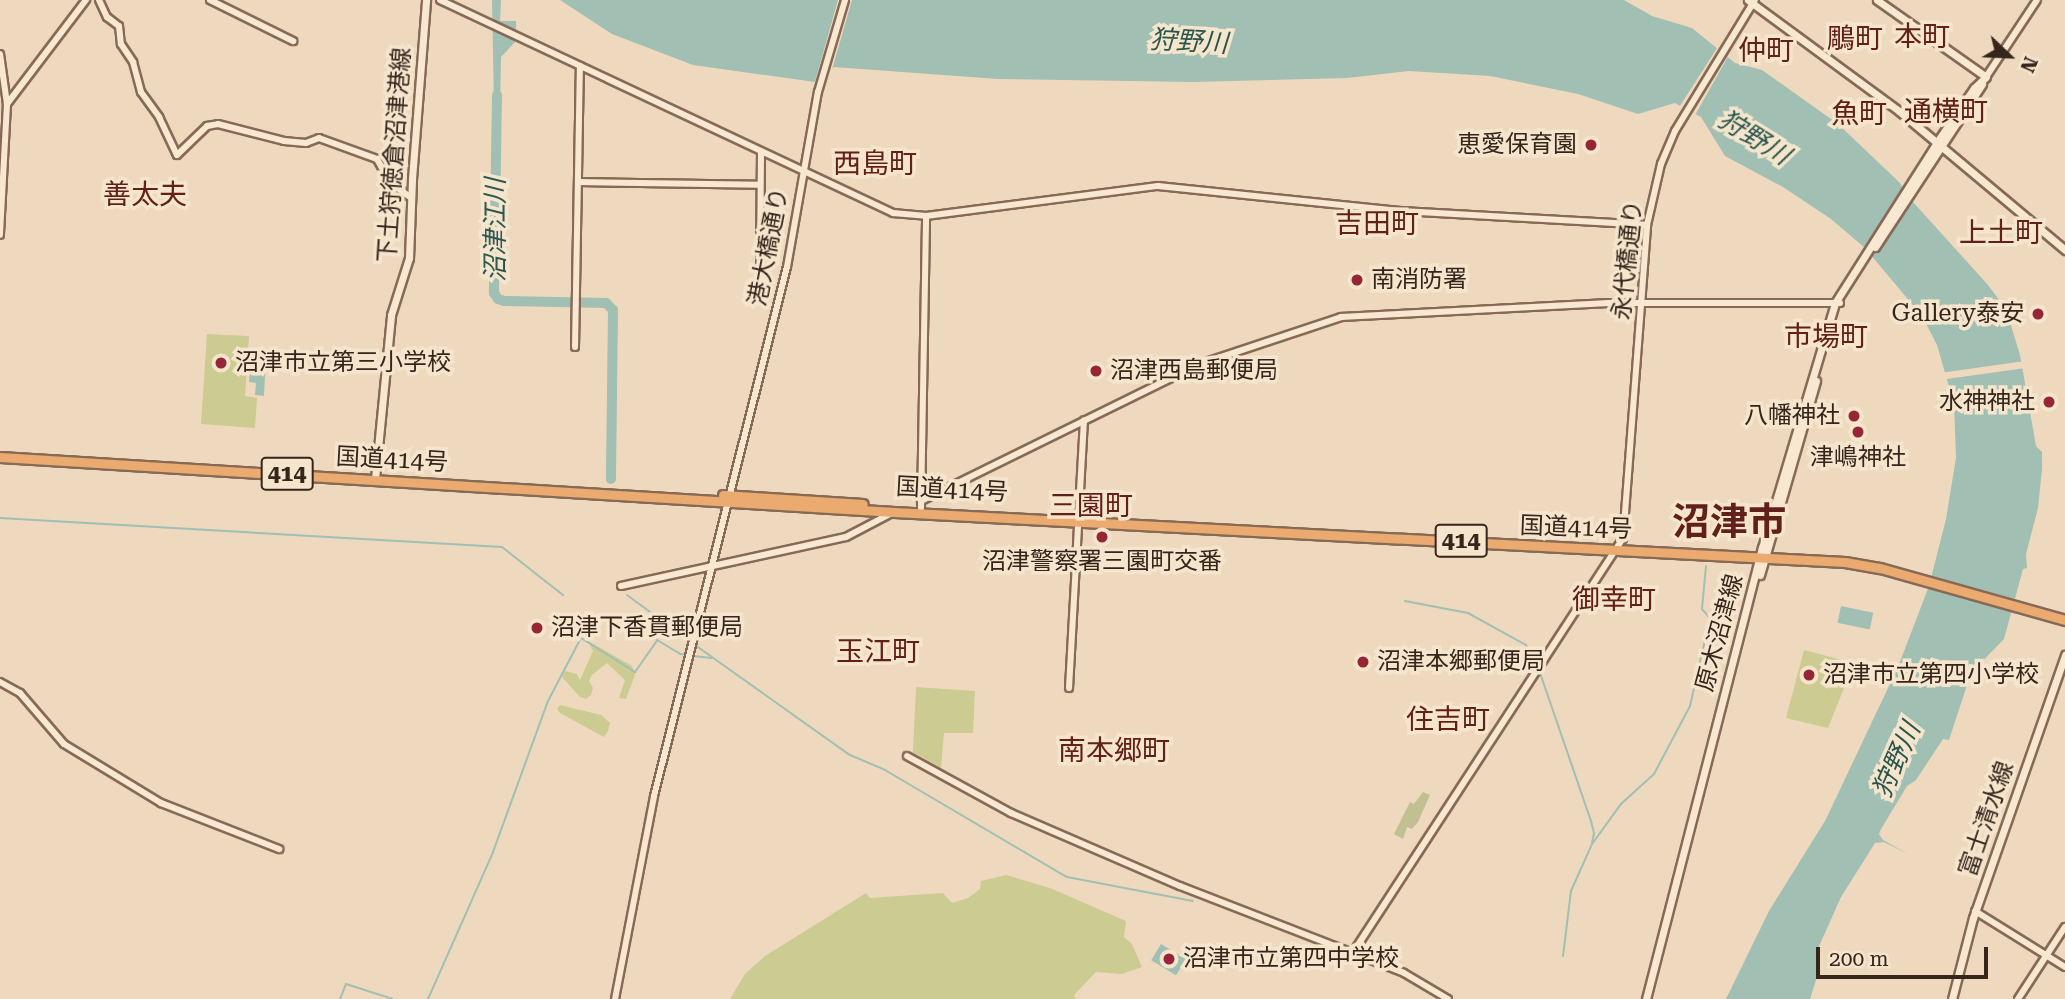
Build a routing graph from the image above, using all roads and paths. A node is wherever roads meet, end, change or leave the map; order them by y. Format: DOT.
graph roads {
  1 [pos="86,0"];
  2 [pos="99,0"];
  3 [pos="210,0"];
  4 [pos="426,0"];
  5 [pos="440,0"];
  6 [pos="845,0"];
  7 [pos="1877,0"];
  8 [pos="2037,0"];
  9 [pos="1752,1"];
  10 [pos="293,41"];
  11 [pos="0,54"];
  12 [pos="580,66"];
  13 [pos="1986,77"];
  14 [pos="7,104"];
  15 [pos="1940,144"];
  16 [pos="761,153"];
  17 [pos="804,172"];
  18 [pos="578,182"];
  19 [pos="761,185"];
  20 [pos="411,198"];
  21 [pos="926,216"];
  22 [pos="1647,225"];
  23 [pos="0,235"];
  24 [pos="2065,250"];
  25 [pos="760,267"];
  26 [pos="1642,303"];
  27 [pos="1837,303"];
  28 [pos="575,347"];
  29 [pos="1084,420"];
  30 [pos="0,457"];
  31 [pos="375,479"];
  32 [pos="730,499"];
  33 [pos="921,505"];
  34 [pos="894,512"];
  35 [pos="1077,519"];
  36 [pos="1619,548"];
  37 [pos="1762,558"];
  38 [pos="714,565"];
  39 [pos="621,586"];
  40 [pos="2065,620"];
  41 [pos="2065,655"];
  42 [pos="0,682"];
  43 [pos="1069,688"];
  44 [pos="907,756"];
  45 [pos="279,849"];
  46 [pos="1975,911"];
  47 [pos="2065,927"];
  48 [pos="1352,954"];
  49 [pos="2046,955"];
  50 [pos="2065,967"];
  51 [pos="615,999"];
  52 [pos="1448,999"];
  53 [pos="1648,999"];
  54 [pos="1952,999"];
  55 [pos="2018,999"];
  1 -- 14 [label="street"];
  2 -- 20 [label="street"];
  3 -- 10 [label="street"];
  4 -- 20 [label="main road, 下土狩徳倉沼津港線"];
  5 -- 12 [label="street"];
  6 -- 17 [label="street, 港大橋通り"];
  7 -- 13 [label="main road"];
  8 -- 13 [label="street"];
  9 -- 15 [label="main road"];
  9 -- 22 [label="street, 永代橋通り"];
  11 -- 14 [label="street"];
  12 -- 16 [label="street"];
  12 -- 18 [label="street"];
  13 -- 15 [label="main road, 原木沼津線"];
  14 -- 23 [label="street"];
  15 -- 24 [label="main road"];
  15 -- 27 [label="main road, 原木沼津線"];
  16 -- 17 [label="street"];
  16 -- 19 [label="street"];
  17 -- 21 [label="street"];
  17 -- 32 [label="street, 港大橋通り"];
  18 -- 19 [label="street"];
  18 -- 28 [label="street"];
  19 -- 25 [label="street"];
  20 -- 31 [label="main road, 下土狩徳倉沼津港線"];
  21 -- 22 [label="street"];
  21 -- 33 [label="street"];
  22 -- 26 [label="street, 永代橋通り"];
  26 -- 27 [label="street"];
  26 -- 29 [label="street"];
  26 -- 36 [label="street, 永代橋通り"];
  27 -- 37 [label="main road, 原木沼津線"];
  29 -- 33 [label="street"];
  29 -- 35 [label="street"];
  30 -- 31 [label="highway, 国道414号 / 414"];
  31 -- 32 [label="highway, 国道414号 / 414"];
  32 -- 33 [label="highway, 国道414号 / 414"];
  32 -- 34 [label="highway, 国道414号 / 414"];
  32 -- 38 [label="street, 港大橋通り"];
  33 -- 35 [label="highway, 国道414号 / 414"];
  34 -- 35 [label="highway, 国道414号 / 414"];
  34 -- 38 [label="street"];
  35 -- 36 [label="highway, 国道414号 / 414"];
  35 -- 43 [label="street"];
  36 -- 37 [label="highway, 国道414号 / 414"];
  36 -- 48 [label="street"];
  37 -- 40 [label="highway, 国道414号 / 414"];
  37 -- 53 [label="main road, 原木沼津線"];
  38 -- 39 [label="street"];
  38 -- 51 [label="street, 港大橋通り"];
  41 -- 46 [label="main road, 富士清水線"];
  42 -- 45 [label="street"];
  44 -- 48 [label="street"];
  46 -- 49 [label="street"];
  46 -- 54 [label="main road, 富士清水線"];
  47 -- 49 [label="street"];
  48 -- 52 [label="street"];
  49 -- 50 [label="street"];
  49 -- 55 [label="street"];
}
